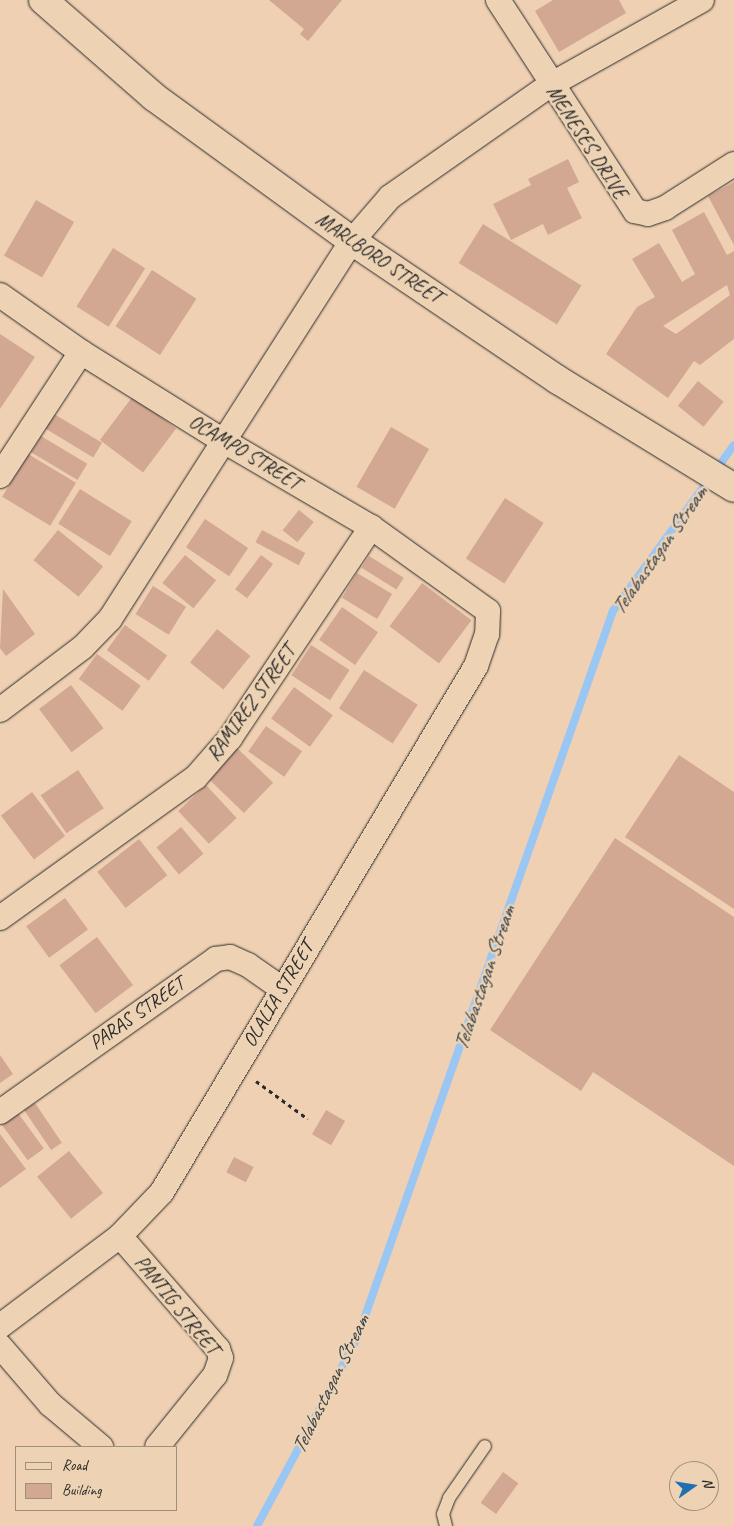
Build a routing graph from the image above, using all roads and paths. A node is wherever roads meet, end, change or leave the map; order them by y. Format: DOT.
graph roads {
  1 [pos="43,0"];
  2 [pos="498,0"];
  3 [pos="702,0"];
  4 [pos="550,85"];
  5 [pos="734,164"];
  6 [pos="352,241"];
  7 [pos="0,295"];
  8 [pos="81,352"];
  9 [pos="222,440"];
  10 [pos="0,476"];
  11 [pos="734,488"];
  12 [pos="371,527"];
  13 [pos="488,611"];
  14 [pos="0,710"];
  15 [pos="0,918"];
  16 [pos="281,988"];
  17 [pos="235,1067"];
  18 [pos="0,1112"];
  19 [pos="308,1119"];
  20 [pos="120,1236"];
  21 [pos="0,1326"];
  22 [pos="0,1346"];
  23 [pos="100,1446"];
  24 [pos="158,1446"];
  25 [pos="485,1446"];
  26 [pos="446,1526"];
  1 -- 6 [label="street, MARLBORO STREET"];
  2 -- 4 [label="street, MENESES DRIVE"];
  3 -- 4 [label="street"];
  4 -- 5 [label="street, MENESES DRIVE"];
  4 -- 6 [label="street"];
  6 -- 9 [label="street"];
  6 -- 11 [label="street, MARLBORO STREET"];
  7 -- 8 [label="street, OCAMPO STREET"];
  8 -- 9 [label="street, OCAMPO STREET"];
  8 -- 10 [label="street"];
  9 -- 12 [label="street, OCAMPO STREET"];
  9 -- 14 [label="street"];
  12 -- 13 [label="street, OCAMPO STREET"];
  12 -- 15 [label="street, RAMIREZ STREET"];
  13 -- 16 [label="street, OLALIA STREET"];
  16 -- 17 [label="street, OLALIA STREET"];
  16 -- 18 [label="street, PARAS STREET"];
  17 -- 19 [label="path"];
  17 -- 20 [label="street, OLALIA STREET"];
  20 -- 21 [label="street, OLALIA STREET"];
  20 -- 24 [label="street, PANTIG STREET"];
  22 -- 23 [label="street"];
  25 -- 26 [label="lane"];
}
